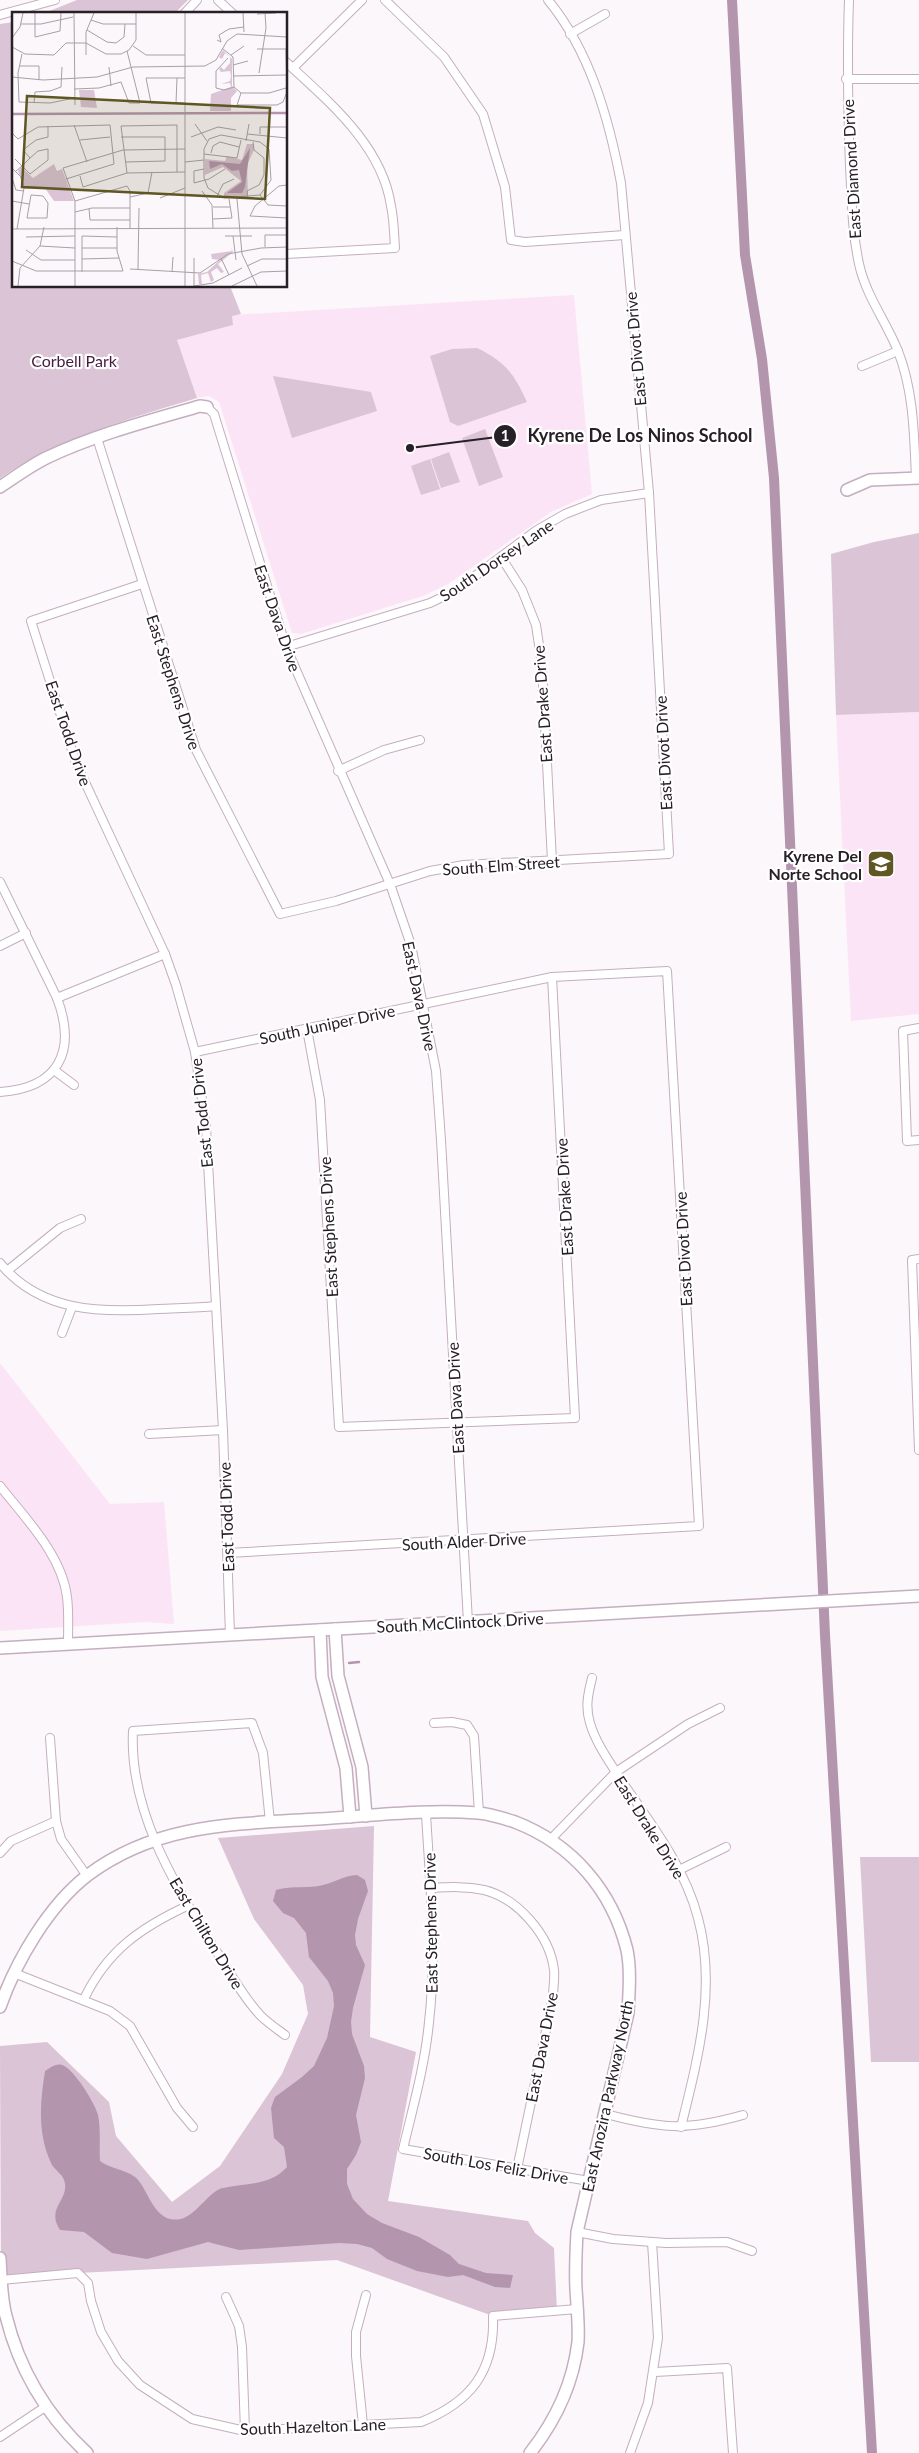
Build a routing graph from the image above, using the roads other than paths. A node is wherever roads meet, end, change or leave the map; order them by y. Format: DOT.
graph roads {
  1 [pos="55,0"];
  2 [pos="197,0"];
  3 [pos="218,0"];
  4 [pos="362,0"];
  5 [pos="385,0"];
  6 [pos="548,0"];
  7 [pos="849,0"];
  8 [pos="186,12"];
  9 [pos="231,12"];
  10 [pos="605,14"];
  11 [pos="0,15"];
  12 [pos="570,34"];
  13 [pos="288,64"];
  14 [pos="293,68"];
  15 [pos="846,79"];
  16 [pos="919,79"];
  17 [pos="625,236"];
  18 [pos="288,254"];
  19 [pos="898,351"];
  20 [pos="862,366"];
  21 [pos="207,407"];
  22 [pos="97,438"];
  23 [pos="918,478"];
  24 [pos="0,487"];
  25 [pos="847,490"];
  26 [pos="649,493"];
  27 [pos="501,557"];
  28 [pos="142,584"];
  29 [pos="286,648"];
  30 [pos="420,740"];
  31 [pos="338,771"];
  32 [pos="669,854"];
  33 [pos="552,861"];
  34 [pos="0,882"];
  35 [pos="390,884"];
  36 [pos="280,914"];
  37 [pos="26,933"];
  38 [pos="0,946"];
  39 [pos="165,954"];
  40 [pos="668,971"];
  41 [pos="552,977"];
  42 [pos="57,998"];
  43 [pos="424,1004"];
  44 [pos="919,1028"];
  45 [pos="307,1029"];
  46 [pos="195,1052"];
  47 [pos="54,1070"];
  48 [pos="74,1085"];
  49 [pos="0,1092"];
  50 [pos="919,1140"];
  51 [pos="81,1218"];
  52 [pos="916,1259"];
  53 [pos="0,1263"];
  54 [pos="7,1271"];
  55 [pos="215,1306"];
  56 [pos="72,1307"];
  57 [pos="62,1333"];
  58 [pos="456,1424"];
  59 [pos="223,1430"];
  60 [pos="149,1434"];
  61 [pos="919,1450"];
  62 [pos="0,1486"];
  63 [pos="699,1526"];
  64 [pos="464,1541"];
  65 [pos="228,1553"];
  66 [pos="919,1596"];
  67 [pos="468,1622"];
  68 [pos="335,1629"];
  69 [pos="320,1630"];
  70 [pos="230,1635"];
  71 [pos="68,1644"];
  72 [pos="0,1648"];
  73 [pos="592,1678"];
  74 [pos="720,1708"];
  75 [pos="434,1723"];
  76 [pos="50,1738"];
  77 [pos="616,1772"];
  78 [pos="479,1813"];
  79 [pos="426,1814"];
  80 [pos="366,1816"];
  81 [pos="350,1817"];
  82 [pos="56,1821"];
  83 [pos="270,1822"];
  84 [pos="552,1839"];
  85 [pos="156,1840"];
  86 [pos="726,1847"];
  87 [pos="0,1853"];
  88 [pos="679,1870"];
  89 [pos="88,1876"];
  90 [pos="430,1888"];
  91 [pos="187,1906"];
  92 [pos="14,1973"];
  93 [pos="84,1999"];
  94 [pos="0,2007"];
  95 [pos="285,2035"];
  96 [pos="606,2114"];
  97 [pos="742,2115"];
  98 [pos="193,2128"];
  99 [pos="682,2128"];
  100 [pos="403,2149"];
  101 [pos="517,2169"];
  102 [pos="589,2181"];
  103 [pos="577,2232"];
  104 [pos="652,2242"];
  105 [pos="752,2251"];
  106 [pos="0,2258"];
  107 [pos="2,2280"];
  108 [pos="366,2295"];
  109 [pos="226,2297"];
  110 [pos="577,2309"];
  111 [pos="654,2372"];
  112 [pos="45,2407"];
  113 [pos="362,2425"];
  114 [pos="245,2431"];
  115 [pos="0,2437"];
  116 [pos="87,2453"];
  117 [pos="530,2453"];
  118 [pos="630,2453"];
  119 [pos="733,2453"];
  1 -- 11 [label="street"];
  2 -- 8 [label="street"];
  3 -- 9 [label="street"];
  4 -- 14 [label="street"];
  5 -- 17 [label="street"];
  6 -- 12 [label="street, East Divot Drive"];
  7 -- 15 [label="street, East Diamond Drive"];
  10 -- 12 [label="street"];
  12 -- 17 [label="street, East Divot Drive"];
  13 -- 14 [label="street"];
  14 -- 18 [label="street"];
  15 -- 16 [label="street"];
  15 -- 19 [label="street, East Diamond Drive"];
  17 -- 26 [label="street, East Divot Drive"];
  19 -- 20 [label="street"];
  19 -- 23 [label="street, East Diamond Drive"];
  21 -- 22 [label="street"];
  21 -- 29 [label="street, East Dava Drive"];
  22 -- 24 [label="street"];
  22 -- 28 [label="street, East Stephens Drive"];
  23 -- 25 [label="street"];
  26 -- 27 [label="street, South Dorsey Lane"];
  26 -- 32 [label="street, East Divot Drive"];
  27 -- 29 [label="street, South Dorsey Lane"];
  27 -- 33 [label="street, East Drake Drive"];
  28 -- 36 [label="street, East Stephens Drive"];
  28 -- 39 [label="street, East Todd Drive"];
  29 -- 31 [label="street, East Dava Drive"];
  30 -- 31 [label="street"];
  31 -- 35 [label="street, East Dava Drive"];
  32 -- 33 [label="street, South Elm Street"];
  33 -- 35 [label="street, South Elm Street"];
  34 -- 37 [label="street"];
  35 -- 36 [label="street, South Elm Street"];
  35 -- 43 [label="street, East Dava Drive"];
  37 -- 38 [label="street"];
  37 -- 42 [label="street"];
  39 -- 42 [label="street"];
  39 -- 46 [label="street, East Todd Drive"];
  40 -- 41 [label="street, South Juniper Drive"];
  40 -- 63 [label="street, East Divot Drive"];
  41 -- 43 [label="street, South Juniper Drive"];
  41 -- 58 [label="street, East Drake Drive"];
  42 -- 47 [label="street"];
  43 -- 45 [label="street, South Juniper Drive"];
  43 -- 58 [label="street, East Dava Drive"];
  44 -- 50 [label="street"];
  45 -- 46 [label="street, South Juniper Drive"];
  45 -- 58 [label="street, East Stephens Drive"];
  46 -- 55 [label="street, East Todd Drive"];
  47 -- 48 [label="street"];
  47 -- 49 [label="street"];
  51 -- 54 [label="street"];
  52 -- 61 [label="street"];
  53 -- 54 [label="street"];
  54 -- 56 [label="street"];
  55 -- 56 [label="street"];
  55 -- 59 [label="street, East Todd Drive"];
  56 -- 57 [label="street"];
  58 -- 64 [label="street, East Dava Drive"];
  59 -- 60 [label="street"];
  59 -- 65 [label="street, East Todd Drive"];
  62 -- 71 [label="street"];
  63 -- 64 [label="street, South Alder Drive"];
  64 -- 65 [label="street, South Alder Drive"];
  64 -- 67 [label="street, East Dava Drive"];
  65 -- 70 [label="street, East Todd Drive"];
  66 -- 67 [label="street, South McClintock Drive"];
  67 -- 68 [label="street, South McClintock Drive"];
  68 -- 69 [label="street, South McClintock Drive"];
  68 -- 80 [label="street"];
  69 -- 70 [label="street, South McClintock Drive"];
  69 -- 81 [label="street"];
  70 -- 71 [label="street, South McClintock Drive"];
  71 -- 72 [label="street, South McClintock Drive"];
  73 -- 77 [label="street, East Drake Drive"];
  74 -- 77 [label="street"];
  75 -- 78 [label="street"];
  76 -- 82 [label="street"];
  77 -- 84 [label="street"];
  77 -- 88 [label="street, East Drake Drive"];
  78 -- 79 [label="street, East Anozira Parkway North"];
  78 -- 84 [label="street, East Anozira Parkway North"];
  79 -- 80 [label="street, East Anozira Parkway North"];
  79 -- 90 [label="street, East Stephens Drive"];
  80 -- 81 [label="street, East Anozira Parkway North"];
  81 -- 83 [label="street, East Anozira Parkway North"];
  82 -- 87 [label="street"];
  82 -- 89 [label="street"];
  83 -- 85 [label="street, East Anozira Parkway North"];
  83 -- 85 [label="street, East Chilton Drive"];
  84 -- 96 [label="street, East Anozira Parkway North"];
  85 -- 89 [label="street, East Anozira Parkway North"];
  85 -- 91 [label="street, East Chilton Drive"];
  86 -- 88 [label="street"];
  88 -- 99 [label="street, East Drake Drive"];
  89 -- 92 [label="street, East Anozira Parkway North"];
  90 -- 100 [label="street, East Stephens Drive"];
  90 -- 101 [label="street, East Dava Drive"];
  91 -- 93 [label="street"];
  91 -- 95 [label="street, East Chilton Drive"];
  92 -- 93 [label="street"];
  92 -- 94 [label="street, East Anozira Parkway North"];
  93 -- 98 [label="street"];
  96 -- 99 [label="street"];
  96 -- 102 [label="street, East Anozira Parkway North"];
  97 -- 99 [label="street"];
  100 -- 101 [label="street, South Los Feliz Drive"];
  101 -- 102 [label="street, South Los Feliz Drive"];
  102 -- 103 [label="street, East Anozira Parkway North"];
  103 -- 104 [label="street"];
  103 -- 110 [label="street, East Anozira Parkway North"];
  104 -- 105 [label="street"];
  104 -- 111 [label="street"];
  106 -- 107 [label="street"];
  107 -- 112 [label="street"];
  107 -- 114 [label="street, South Hazelton Lane"];
  108 -- 113 [label="street"];
  109 -- 114 [label="street"];
  110 -- 113 [label="street, South Hazelton Lane"];
  110 -- 117 [label="street, East Anozira Parkway North"];
  111 -- 118 [label="street"];
  111 -- 119 [label="street"];
  112 -- 115 [label="street"];
  112 -- 116 [label="street"];
  113 -- 114 [label="street, South Hazelton Lane"];
}
